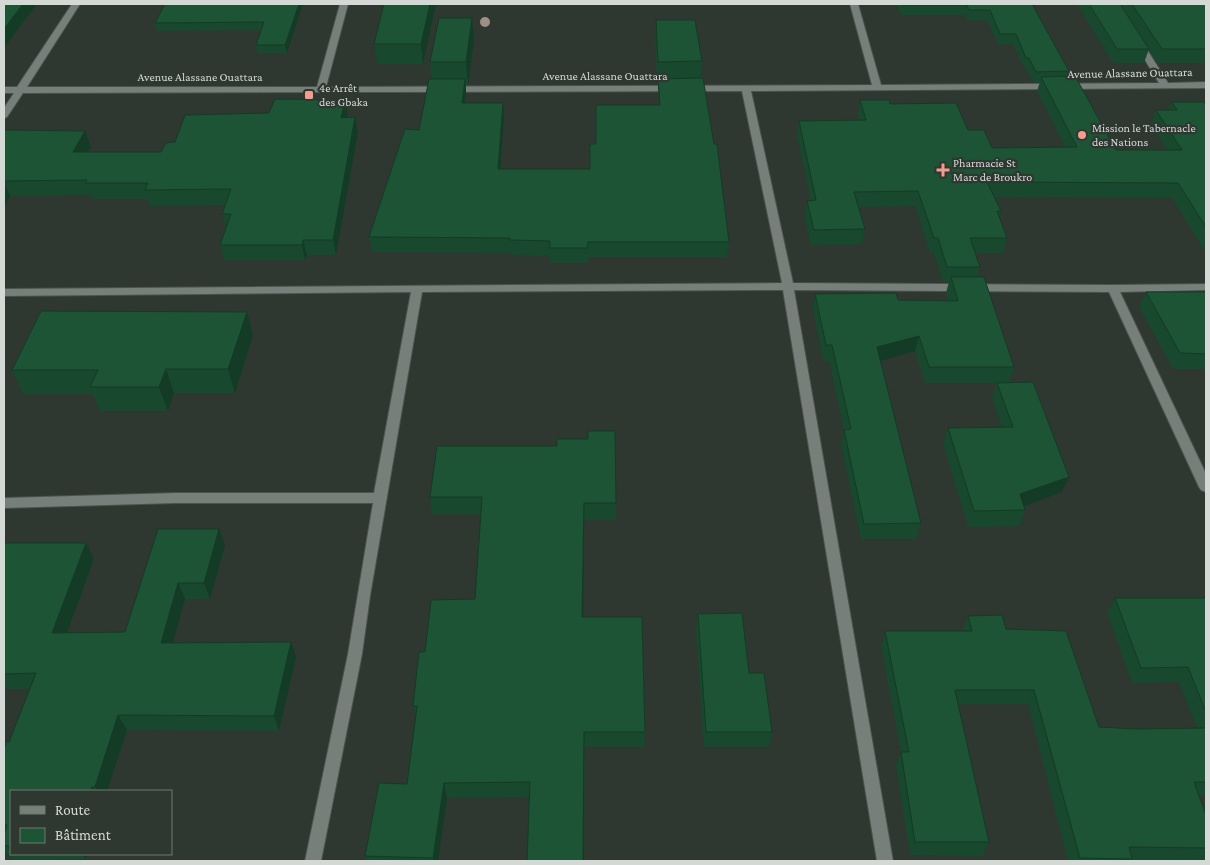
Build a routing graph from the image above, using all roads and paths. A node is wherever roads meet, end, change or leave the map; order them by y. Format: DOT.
graph roads {
  1 [pos="76,4"];
  2 [pos="344,4"];
  3 [pos="854,4"];
  4 [pos="1134,36"];
  5 [pos="1165,85"];
  6 [pos="1206,85"];
  7 [pos="746,88"];
  8 [pos="877,88"];
  9 [pos="321,89"];
  10 [pos="4,90"];
  11 [pos="19,90"];
  12 [pos="4,115"];
  13 [pos="788,286"];
  14 [pos="1206,287"];
  15 [pos="417,288"];
  16 [pos="1113,290"];
  17 [pos="4,292"];
  18 [pos="1206,487"];
  19 [pos="380,498"];
  20 [pos="4,503"];
  21 [pos="313,861"];
  22 [pos="884,861"];
  1 -- 11 [label="street"];
  2 -- 9 [label="street"];
  3 -- 8 [label="street"];
  4 -- 5 [label="street"];
  5 -- 6 [label="street, Avenue Alassane Ouattara"];
  5 -- 8 [label="street, Avenue Alassane Ouattara"];
  7 -- 8 [label="street, Avenue Alassane Ouattara"];
  7 -- 9 [label="street, Avenue Alassane Ouattara"];
  7 -- 13 [label="street"];
  9 -- 11 [label="street, Avenue Alassane Ouattara"];
  10 -- 11 [label="street, Avenue Alassane Ouattara"];
  11 -- 12 [label="street"];
  13 -- 15 [label="street"];
  13 -- 16 [label="street"];
  13 -- 22 [label="street"];
  14 -- 16 [label="street"];
  15 -- 17 [label="street"];
  15 -- 19 [label="street"];
  16 -- 18 [label="street"];
  19 -- 20 [label="street"];
  19 -- 21 [label="street"];
}
